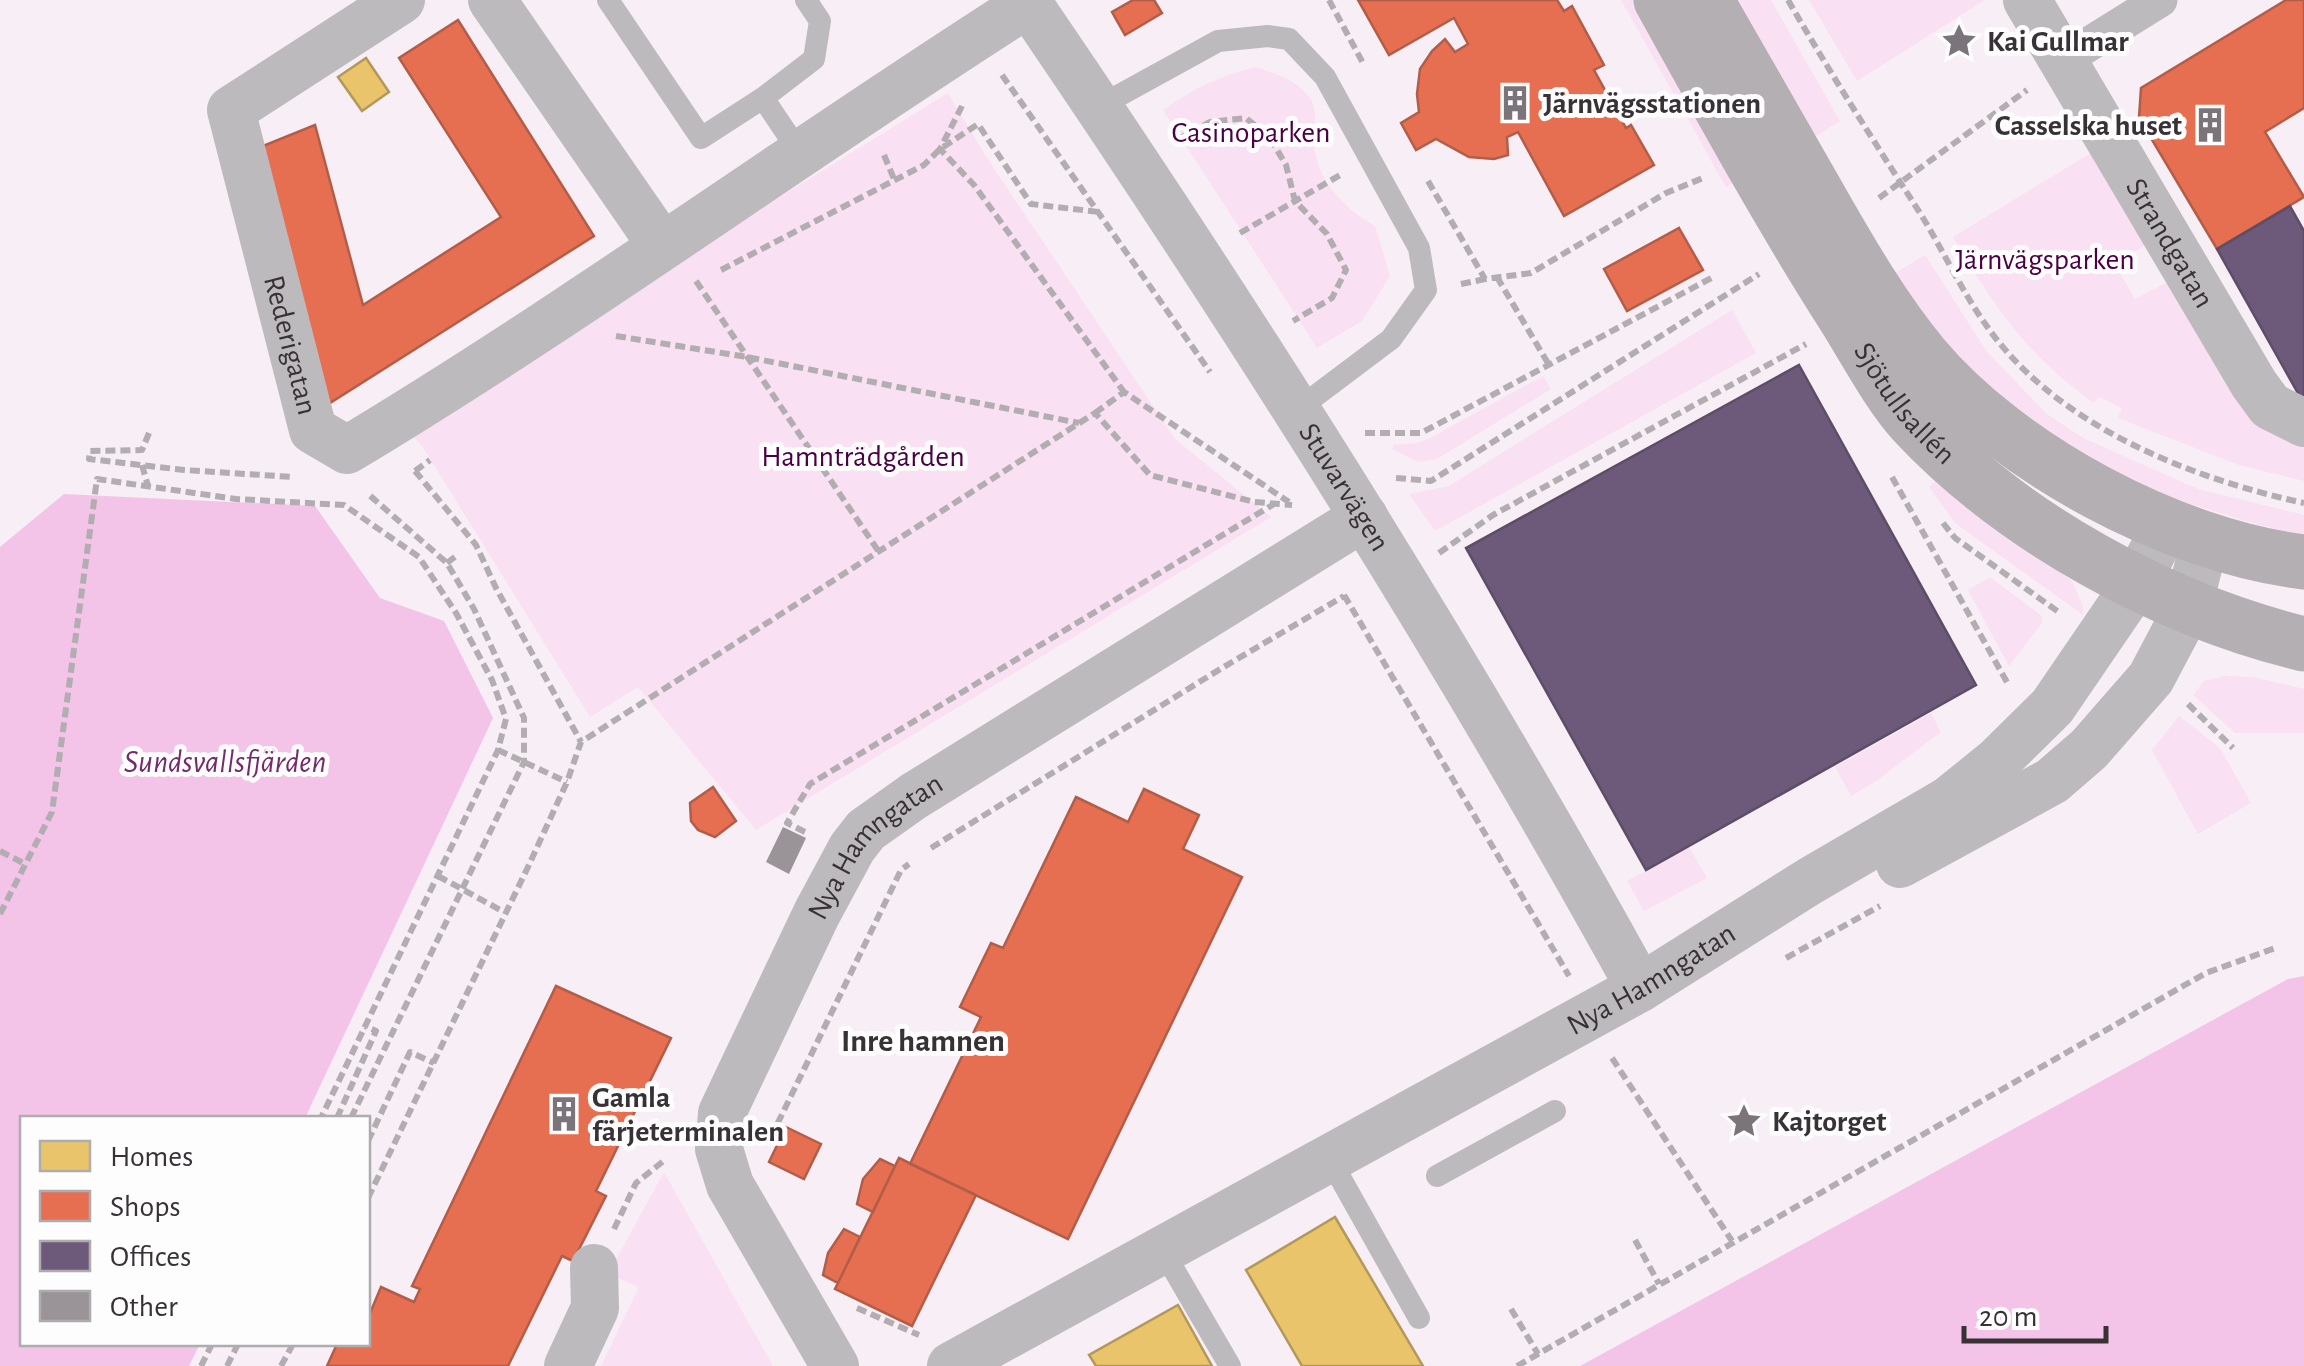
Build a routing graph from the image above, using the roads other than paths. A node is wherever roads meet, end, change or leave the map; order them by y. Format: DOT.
graph roads {
  1 [pos="401,0"];
  2 [pos="492,0"];
  3 [pos="608,0"];
  4 [pos="806,0"];
  5 [pos="1660,0"];
  6 [pos="1706,0"];
  7 [pos="2160,0"];
  8 [pos="1028,2"];
  9 [pos="2032,8"];
  10 [pos="2062,61"];
  11 [pos="763,98"];
  12 [pos="1098,107"];
  13 [pos="800,153"];
  14 [pos="666,244"];
  15 [pos="1298,409"];
  16 [pos="2301,423"];
  17 [pos="1384,496"];
  18 [pos="2185,533"];
  19 [pos="2304,562"];
  20 [pos="2136,584"];
  21 [pos="2188,608"];
  22 [pos="2304,644"];
  23 [pos="1770,908"];
  24 [pos="1640,988"];
  25 [pos="1555,1112"];
  26 [pos="1328,1156"];
  27 [pos="1437,1176"];
  28 [pos="1163,1251"];
  29 [pos="594,1268"];
  30 [pos="1418,1318"];
  31 [pos="937,1351"];
  32 [pos="1005,1354"];
  33 [pos="568,1366"];
  34 [pos="834,1366"];
  35 [pos="1230,1366"];
  1 -- 14 [label="street, Rederigatan"];
  2 -- 14 [label="street"];
  3 -- 11 [label="lane"];
  4 -- 11 [label="lane"];
  5 -- 20 [label="main road, Sjötullsallén"];
  6 -- 18 [label="main road, Sjötullsallén"];
  7 -- 10 [label="street"];
  8 -- 12 [label="street, Stuvarvägen"];
  8 -- 13 [label="street"];
  9 -- 10 [label="street, Strandgatan"];
  10 -- 16 [label="street, Strandgatan"];
  11 -- 13 [label="lane"];
  12 -- 15 [label="street, Stuvarvägen"];
  12 -- 15 [label="lane"];
  13 -- 14 [label="street"];
  15 -- 17 [label="street, Stuvarvägen"];
  17 -- 24 [label="street, Stuvarvägen"];
  17 -- 34 [label="street, Nya Hamngatan"];
  18 -- 19 [label="main road, Sjötullsallén"];
  18 -- 20 [label="street, Nya Hamngatan"];
  18 -- 21 [label="street, Nya Hamngatan"];
  20 -- 21 [label="main road, Sjötullsallén"];
  20 -- 23 [label="street, Nya Hamngatan"];
  21 -- 22 [label="main road, Sjötullsallén"];
  21 -- 23 [label="street, Nya Hamngatan"];
  23 -- 24 [label="street, Nya Hamngatan"];
  24 -- 26 [label="street, Nya Hamngatan"];
  25 -- 27 [label="lane"];
  26 -- 28 [label="street, Nya Hamngatan"];
  26 -- 30 [label="lane"];
  28 -- 32 [label="street, Nya Hamngatan"];
  28 -- 35 [label="lane"];
  29 -- 33 [label="street"];
  31 -- 32 [label="street, Nya Hamngatan"];
}
